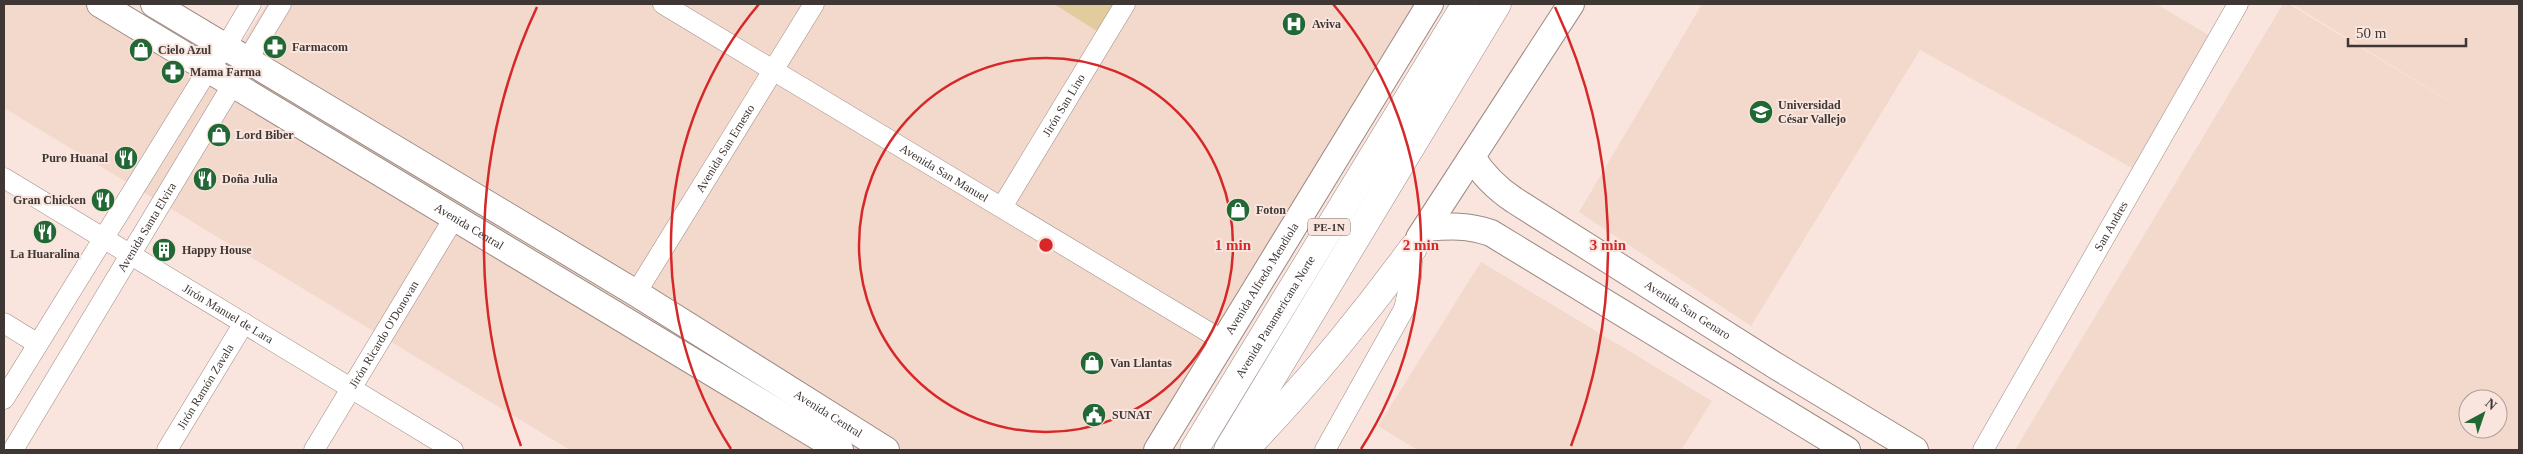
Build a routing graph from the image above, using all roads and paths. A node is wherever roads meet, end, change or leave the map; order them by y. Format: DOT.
graph roads {
  1 [pos="100,4"];
  2 [pos="154,4"];
  3 [pos="251,4"];
  4 [pos="281,4"];
  5 [pos="663,4"];
  6 [pos="814,4"];
  7 [pos="1125,4"];
  8 [pos="1430,4"];
  9 [pos="1466,4"];
  10 [pos="1497,4"];
  11 [pos="1571,4"];
  12 [pos="2238,4"];
  13 [pos="235,54"];
  14 [pos="209,68"];
  15 [pos="774,70"];
  16 [pos="232,83"];
  17 [pos="1472,157"];
  18 [pos="4,178"];
  19 [pos="1002,207"];
  20 [pos="454,218"];
  21 [pos="1420,238"];
  22 [pos="103,239"];
  23 [pos="130,255"];
  24 [pos="636,293"];
  25 [pos="4,323"];
  26 [pos="244,323"];
  27 [pos="1225,342"];
  28 [pos="1740,343"];
  29 [pos="38,344"];
  30 [pos="1721,373"];
  31 [pos="351,388"];
  32 [pos="4,399"];
  33 [pos="14,450"];
  34 [pos="166,450"];
  35 [pos="314,450"];
  36 [pos="453,450"];
  37 [pos="840,450"];
  38 [pos="886,450"];
  39 [pos="1157,450"];
  40 [pos="1194,450"];
  41 [pos="1228,450"];
  42 [pos="1244,450"];
  43 [pos="1325,450"];
  44 [pos="1847,450"];
  45 [pos="1915,450"];
  46 [pos="1983,450"];
  1 -- 14 [label="main road, Avenida Central"];
  2 -- 13 [label="main road, Avenida Central"];
  3 -- 13 [label="street, Avenida Santa Elvira"];
  4 -- 13 [label="street, Avenida Santa Elvira"];
  5 -- 15 [label="street, Avenida San Manuel"];
  6 -- 15 [label="street, Avenida San Ernesto"];
  7 -- 19 [label="street, Jirón San Lino"];
  8 -- 27 [label="main road, Avenida Alfredo Mendiola"];
  9 -- 40 [label="highway, Avenida Panamericana Norte / PE-1N"];
  10 -- 41 [label="highway, PE-1N"];
  11 -- 17 [label="main road"];
  12 -- 46 [label="street, San Andres"];
  13 -- 14 [label="street, Avenida Santa Elvira"];
  13 -- 16 [label="street, Avenida Santa Elvira"];
  13 -- 24 [label="main road, Avenida Central"];
  14 -- 16 [label="main road, Avenida Central"];
  14 -- 22 [label="street, Avenida Santa Elvira"];
  15 -- 19 [label="street, Avenida San Manuel"];
  15 -- 24 [label="street, Avenida San Ernesto"];
  16 -- 20 [label="main road, Avenida Central"];
  16 -- 23 [label="street, Avenida Santa Elvira"];
  17 -- 21 [label="main road"];
  17 -- 28 [label="main road, Avenida San Genaro"];
  18 -- 22 [label="street, Jirón Manuel de Lara"];
  19 -- 27 [label="street, Avenida San Manuel"];
  20 -- 31 [label="street, Jirón Ricardo O'Donovan"];
  20 -- 37 [label="main road, Avenida Central"];
  21 -- 30 [label="main road"];
  21 -- 42 [label="highway"];
  21 -- 43 [label="street"];
  22 -- 23 [label="street, Jirón Manuel de Lara"];
  22 -- 29 [label="street, Avenida Santa Elvira"];
  23 -- 26 [label="street, Jirón Manuel de Lara"];
  23 -- 33 [label="street, Avenida Santa Elvira"];
  24 -- 38 [label="main road, Avenida Central"];
  25 -- 29 [label="street"];
  26 -- 31 [label="street, Jirón Manuel de Lara"];
  26 -- 34 [label="street, Jirón Ramón Zavala"];
  27 -- 39 [label="main road, Avenida Alfredo Mendiola"];
  28 -- 30 [label="main road"];
  28 -- 45 [label="main road, Avenida San Genaro"];
  29 -- 32 [label="street, Avenida Santa Elvira"];
  30 -- 44 [label="main road"];
  31 -- 35 [label="street, Jirón Ricardo O'Donovan"];
  31 -- 36 [label="street, Jirón Manuel de Lara"];
}
